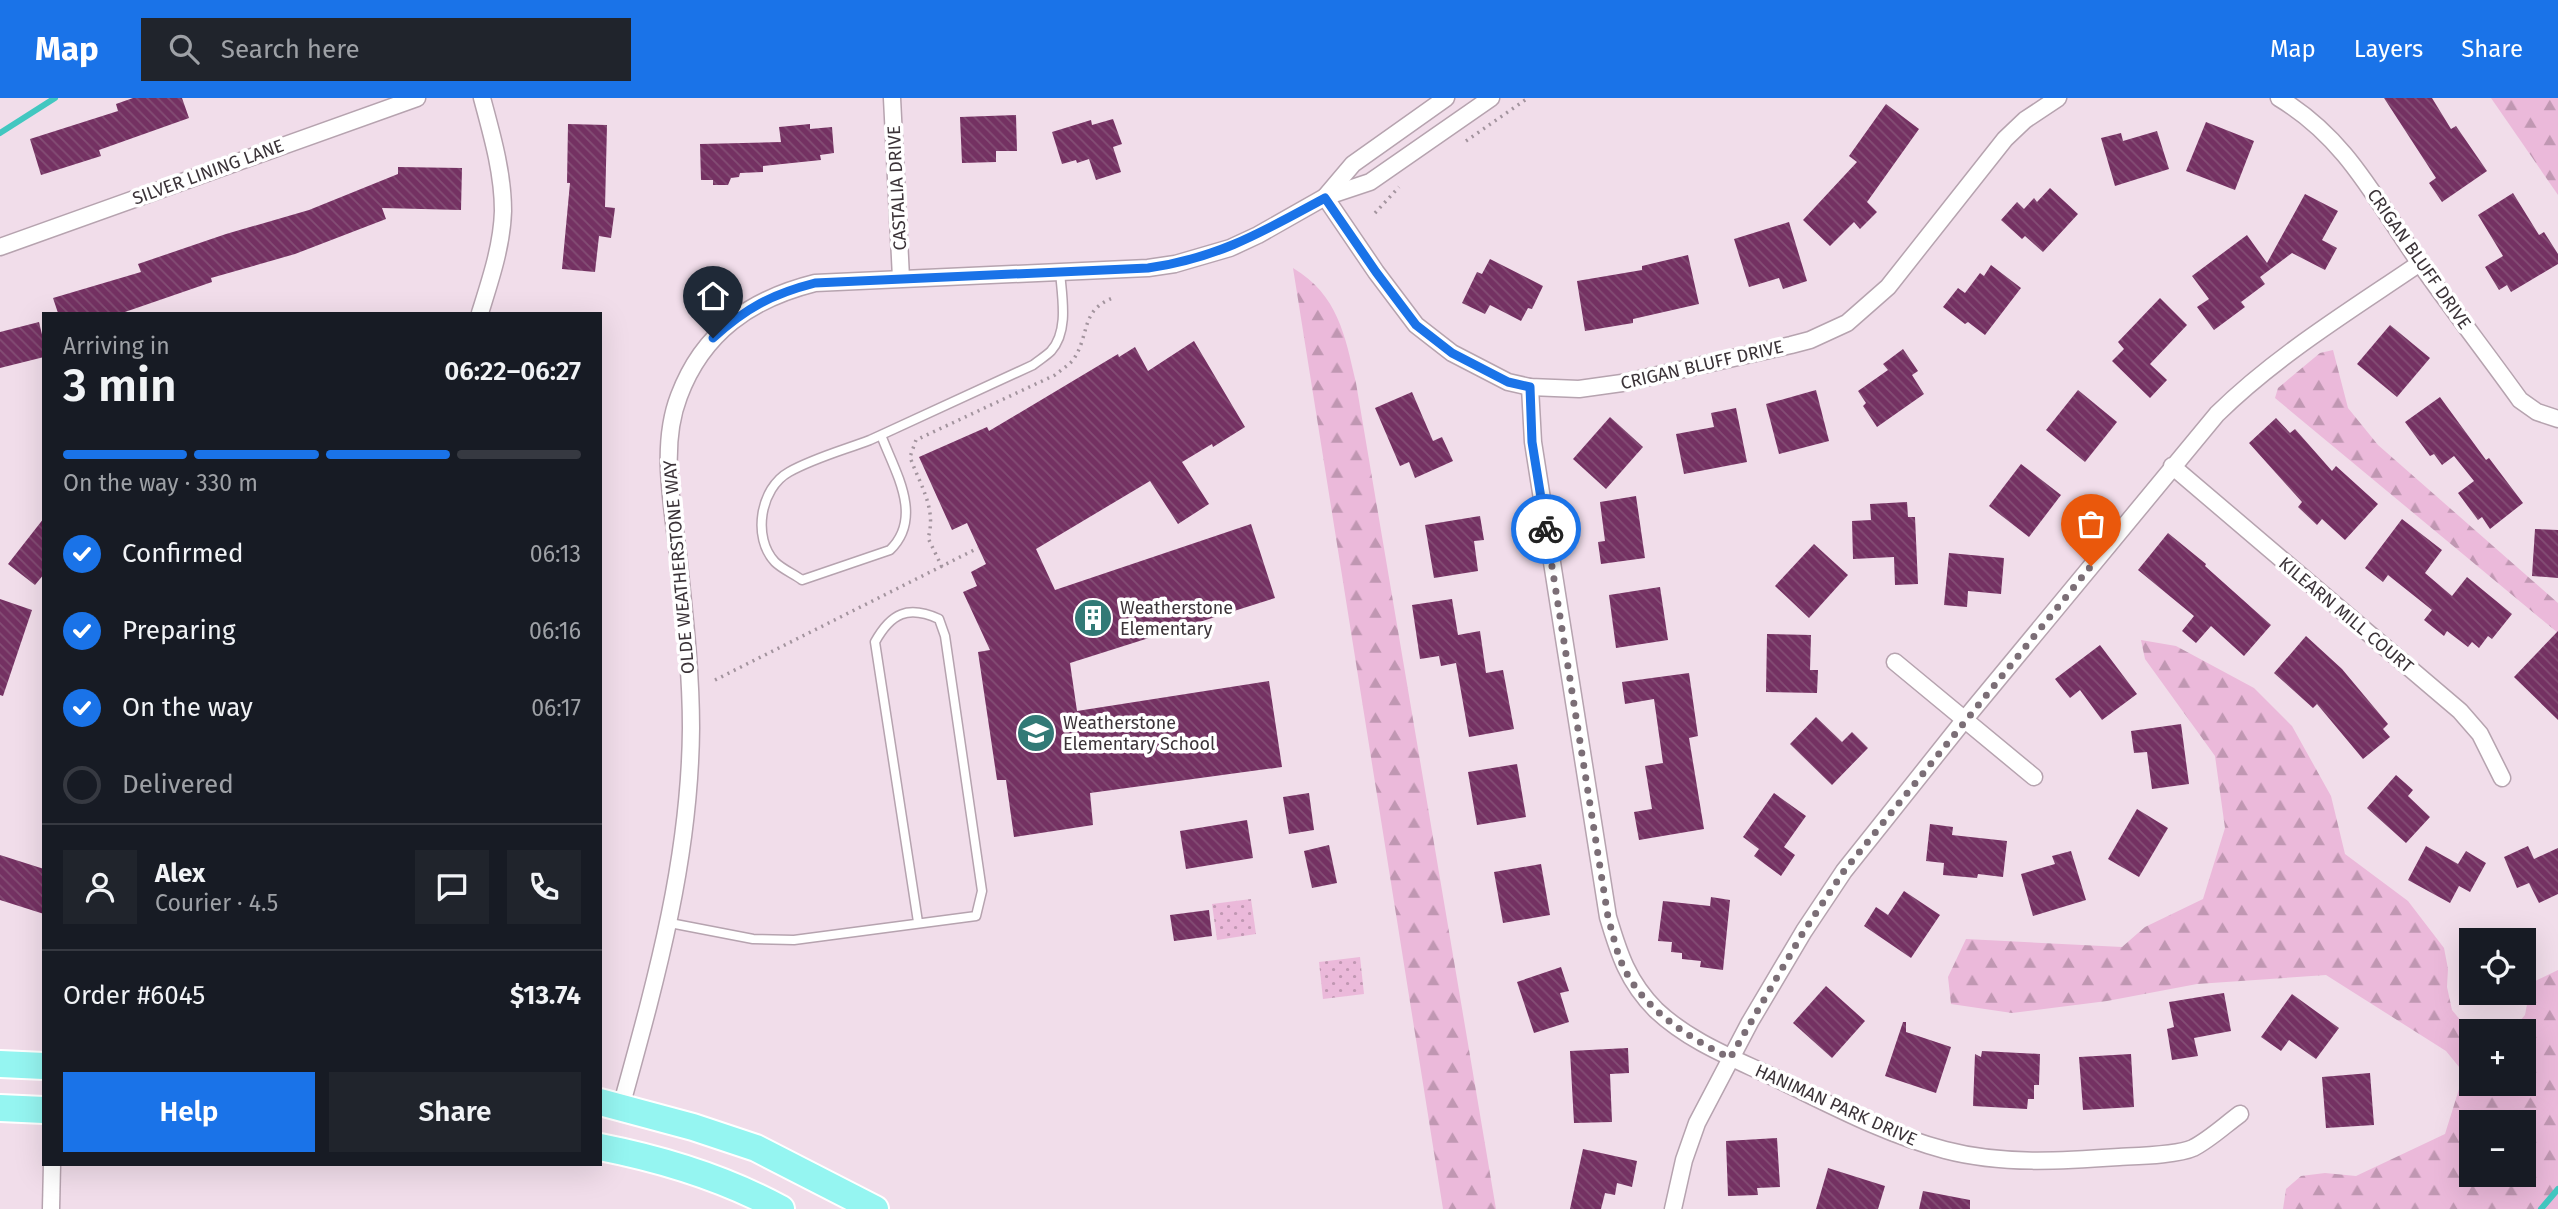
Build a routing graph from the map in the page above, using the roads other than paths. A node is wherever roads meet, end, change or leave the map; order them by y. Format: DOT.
graph roads {
  1 [pos="417,98"];
  2 [pos="482,98"];
  3 [pos="892,98"];
  4 [pos="1446,98"];
  5 [pos="1491,98"];
  6 [pos="2058,98"];
  7 [pos="2279,98"];
  8 [pos="1325,198"];
  9 [pos="0,247"];
  10 [pos="2420,263"];
  11 [pos="1060,272"];
  12 [pos="901,278"];
  13 [pos="480,312"];
  14 [pos="1530,387"];
  15 [pos="2558,419"];
  16 [pos="881,435"];
  17 [pos="2172,466"];
  18 [pos="1895,662"];
  19 [pos="1965,719"];
  20 [pos="2034,777"];
  21 [pos="2502,778"];
  22 [pos="918,922"];
  23 [pos="670,923"];
  24 [pos="1730,1058"];
  25 [pos="0,1064"];
  26 [pos="42,1066"];
  27 [pos="611,1104"];
  28 [pos="0,1108"];
  29 [pos="42,1110"];
  30 [pos="2240,1114"];
  31 [pos="605,1148"];
  32 [pos="52,1166"];
  33 [pos="777,1208"];
  34 [pos="51,1209"];
  35 [pos="875,1209"];
  36 [pos="1673,1209"];
  1 -- 9 [label="street, SILVER LINING LANE"];
  2 -- 13 [label="street"];
  3 -- 12 [label="street, CASTALIA DRIVE"];
  4 -- 8 [label="street, OLDE WEATHERSTONE WAY"];
  5 -- 8 [label="street, OLDE WEATHERSTONE WAY"];
  6 -- 14 [label="street, CRIGAN BLUFF DRIVE"];
  7 -- 10 [label="street, CRIGAN BLUFF DRIVE"];
  8 -- 11 [label="street, OLDE WEATHERSTONE WAY"];
  8 -- 14 [label="street, CRIGAN BLUFF DRIVE"];
  10 -- 15 [label="street, CRIGAN BLUFF DRIVE"];
  10 -- 17 [label="street"];
  11 -- 12 [label="street, OLDE WEATHERSTONE WAY"];
  11 -- 16 [label="lane"];
  12 -- 23 [label="street, OLDE WEATHERSTONE WAY"];
  14 -- 24 [label="street, HANIMAN PARK DRIVE"];
  16 -- 16 [label="lane"];
  17 -- 19 [label="street"];
  17 -- 21 [label="street, KILEARN MILL COURT"];
  18 -- 19 [label="street"];
  19 -- 20 [label="street"];
  19 -- 24 [label="street"];
  22 -- 22 [label="lane"];
  22 -- 23 [label="lane"];
  23 -- 27 [label="street, OLDE WEATHERSTONE WAY"];
  24 -- 30 [label="street, HANIMAN PARK DRIVE"];
  24 -- 36 [label="street"];
  25 -- 26 [label="main road"];
  27 -- 31 [label="main road"];
  27 -- 35 [label="main road"];
  28 -- 29 [label="main road"];
  31 -- 33 [label="main road"];
  32 -- 34 [label="street"];
}
